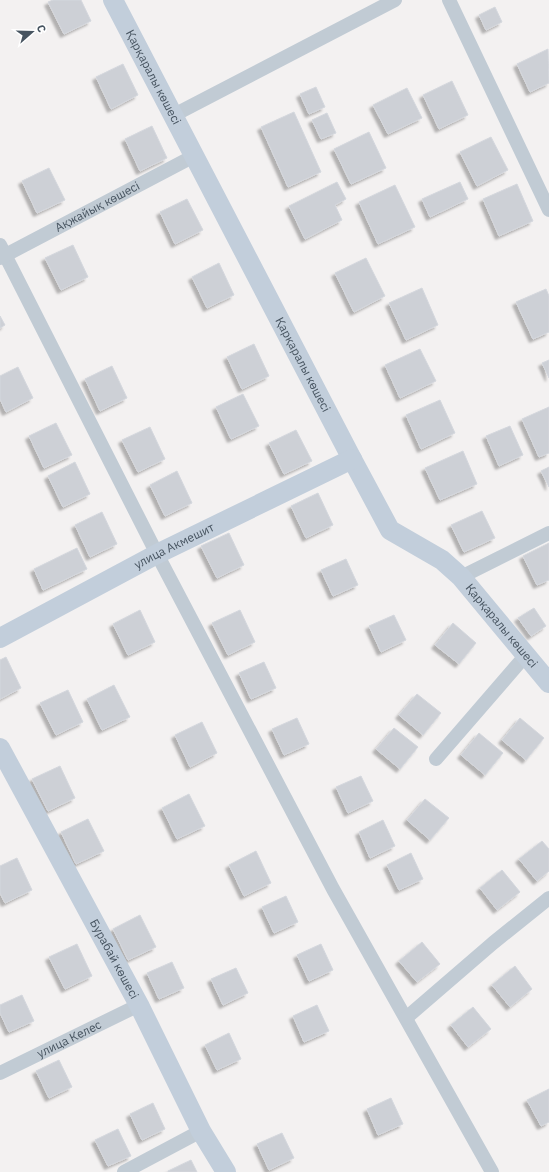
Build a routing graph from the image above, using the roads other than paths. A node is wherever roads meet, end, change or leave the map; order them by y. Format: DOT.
graph roads {
  1 [pos="113,0"];
  2 [pos="395,0"];
  3 [pos="449,0"];
  4 [pos="174,115"];
  5 [pos="194,156"];
  6 [pos="549,210"];
  7 [pos="2,253"];
  8 [pos="352,459"];
  9 [pos="549,533"];
  10 [pos="157,554"];
  11 [pos="461,577"];
  12 [pos="0,638"];
  13 [pos="526,656"];
  14 [pos="549,683"];
  15 [pos="0,748"];
  16 [pos="436,759"];
  17 [pos="549,898"];
  18 [pos="139,1005"];
  19 [pos="406,1018"];
  20 [pos="0,1073"];
  21 [pos="201,1131"];
  22 [pos="124,1172"];
  23 [pos="226,1172"];
  24 [pos="492,1172"];
  1 -- 4 [label="street, Қарқаралы көшесі"];
  2 -- 4 [label="street"];
  3 -- 6 [label="street"];
  4 -- 5 [label="street, Қарқаралы көшесі"];
  5 -- 7 [label="street, Ақжайық көшесі"];
  5 -- 8 [label="street, Қарқаралы көшесі"];
  7 -- 10 [label="street"];
  8 -- 10 [label="street, улица Акмешит"];
  8 -- 11 [label="street, Қарқаралы көшесі"];
  9 -- 11 [label="street"];
  10 -- 12 [label="street, улица Акмешит"];
  10 -- 19 [label="street"];
  11 -- 13 [label="street, Қарқаралы көшесі"];
  13 -- 14 [label="street, Қарқаралы көшесі"];
  13 -- 16 [label="street"];
  15 -- 18 [label="street, Бурабай көшесі"];
  17 -- 19 [label="street"];
  18 -- 20 [label="street, улица Келеc"];
  18 -- 21 [label="street, Бурабай көшесі"];
  19 -- 24 [label="street"];
  21 -- 22 [label="street"];
  21 -- 23 [label="street, Бурабай көшесі"];
}
